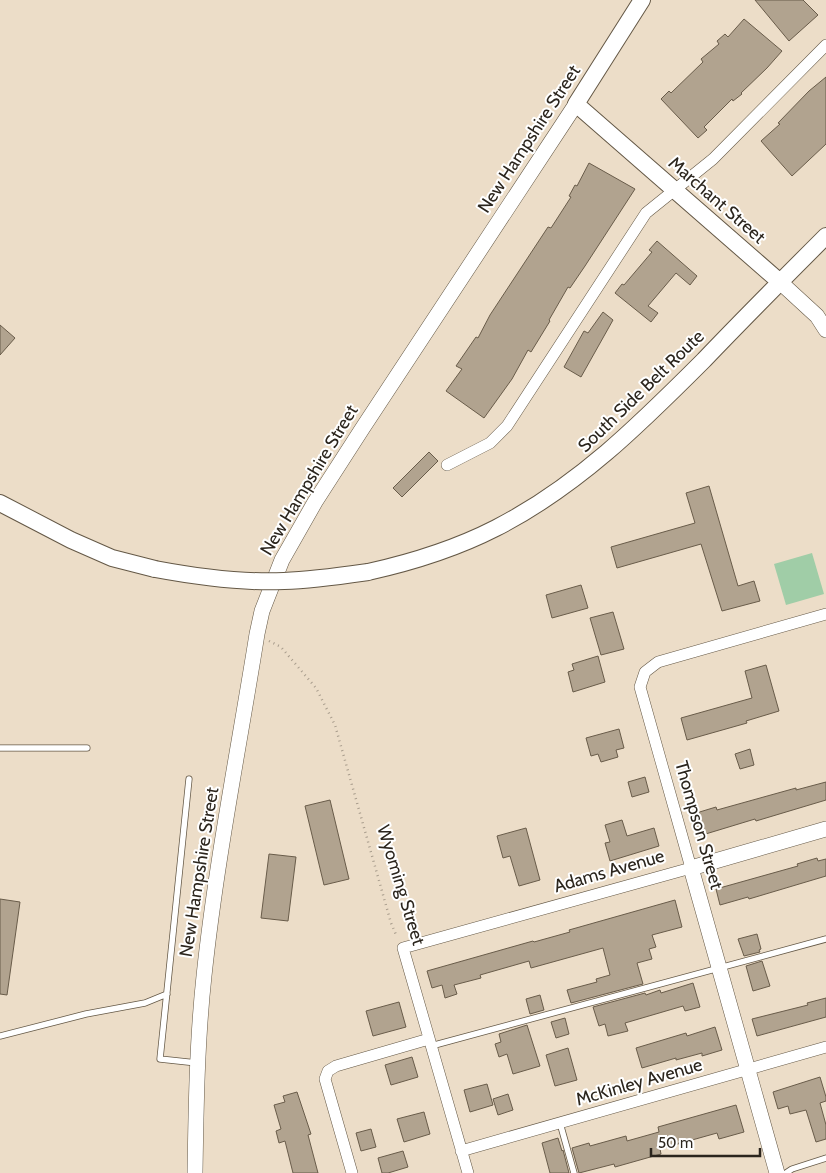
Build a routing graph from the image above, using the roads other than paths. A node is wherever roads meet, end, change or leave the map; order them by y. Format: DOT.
graph roads {
  1 [pos="642,0"];
  2 [pos="826,45"];
  3 [pos="576,104"];
  4 [pos="676,190"];
  5 [pos="826,236"];
  6 [pos="780,282"];
  7 [pos="826,330"];
  8 [pos="446,465"];
  9 [pos="0,503"];
  10 [pos="826,614"];
  11 [pos="0,748"];
  12 [pos="87,748"];
  13 [pos="189,779"];
  14 [pos="826,830"];
  15 [pos="691,868"];
  16 [pos="826,939"];
  17 [pos="403,948"];
  18 [pos="720,968"];
  19 [pos="167,994"];
  20 [pos="0,1036"];
  21 [pos="430,1042"];
  22 [pos="826,1047"];
  23 [pos="197,1063"];
  24 [pos="748,1070"];
  25 [pos="560,1123"];
  26 [pos="461,1151"];
  27 [pos="826,1158"];
  28 [pos="195,1173"];
  29 [pos="352,1173"];
  30 [pos="468,1173"];
  31 [pos="574,1173"];
  32 [pos="777,1173"];
  33 [pos="786,1173"];
  1 -- 3 [label="main road, New Hampshire Street"];
  2 -- 4 [label="street"];
  3 -- 4 [label="main road, Marchant Street"];
  3 -- 23 [label="street, New Hampshire Street"];
  4 -- 6 [label="main road, Marchant Street"];
  4 -- 8 [label="street"];
  5 -- 6 [label="main road, South Side Belt Route"];
  6 -- 7 [label="street, Marchant Street"];
  6 -- 9 [label="main road, South Side Belt Route, bridge"];
  10 -- 15 [label="street, Thompson Street"];
  11 -- 12 [label="lane"];
  13 -- 19 [label="lane"];
  14 -- 15 [label="street, Adams Avenue"];
  15 -- 17 [label="street, Adams Avenue"];
  15 -- 18 [label="street, Thompson Street"];
  16 -- 18 [label="lane"];
  17 -- 21 [label="street, Wyoming Street"];
  18 -- 21 [label="lane"];
  18 -- 24 [label="street, Thompson Street"];
  19 -- 20 [label="lane"];
  19 -- 23 [label="lane"];
  21 -- 26 [label="street, Wyoming Street"];
  21 -- 29 [label="street"];
  22 -- 24 [label="street, McKinley Avenue"];
  23 -- 28 [label="street, New Hampshire Street"];
  24 -- 25 [label="street, McKinley Avenue"];
  24 -- 32 [label="street, Thompson Street"];
  25 -- 26 [label="street, McKinley Avenue"];
  25 -- 31 [label="lane"];
  26 -- 30 [label="street, Wyoming Street"];
  27 -- 33 [label="lane"];
}
